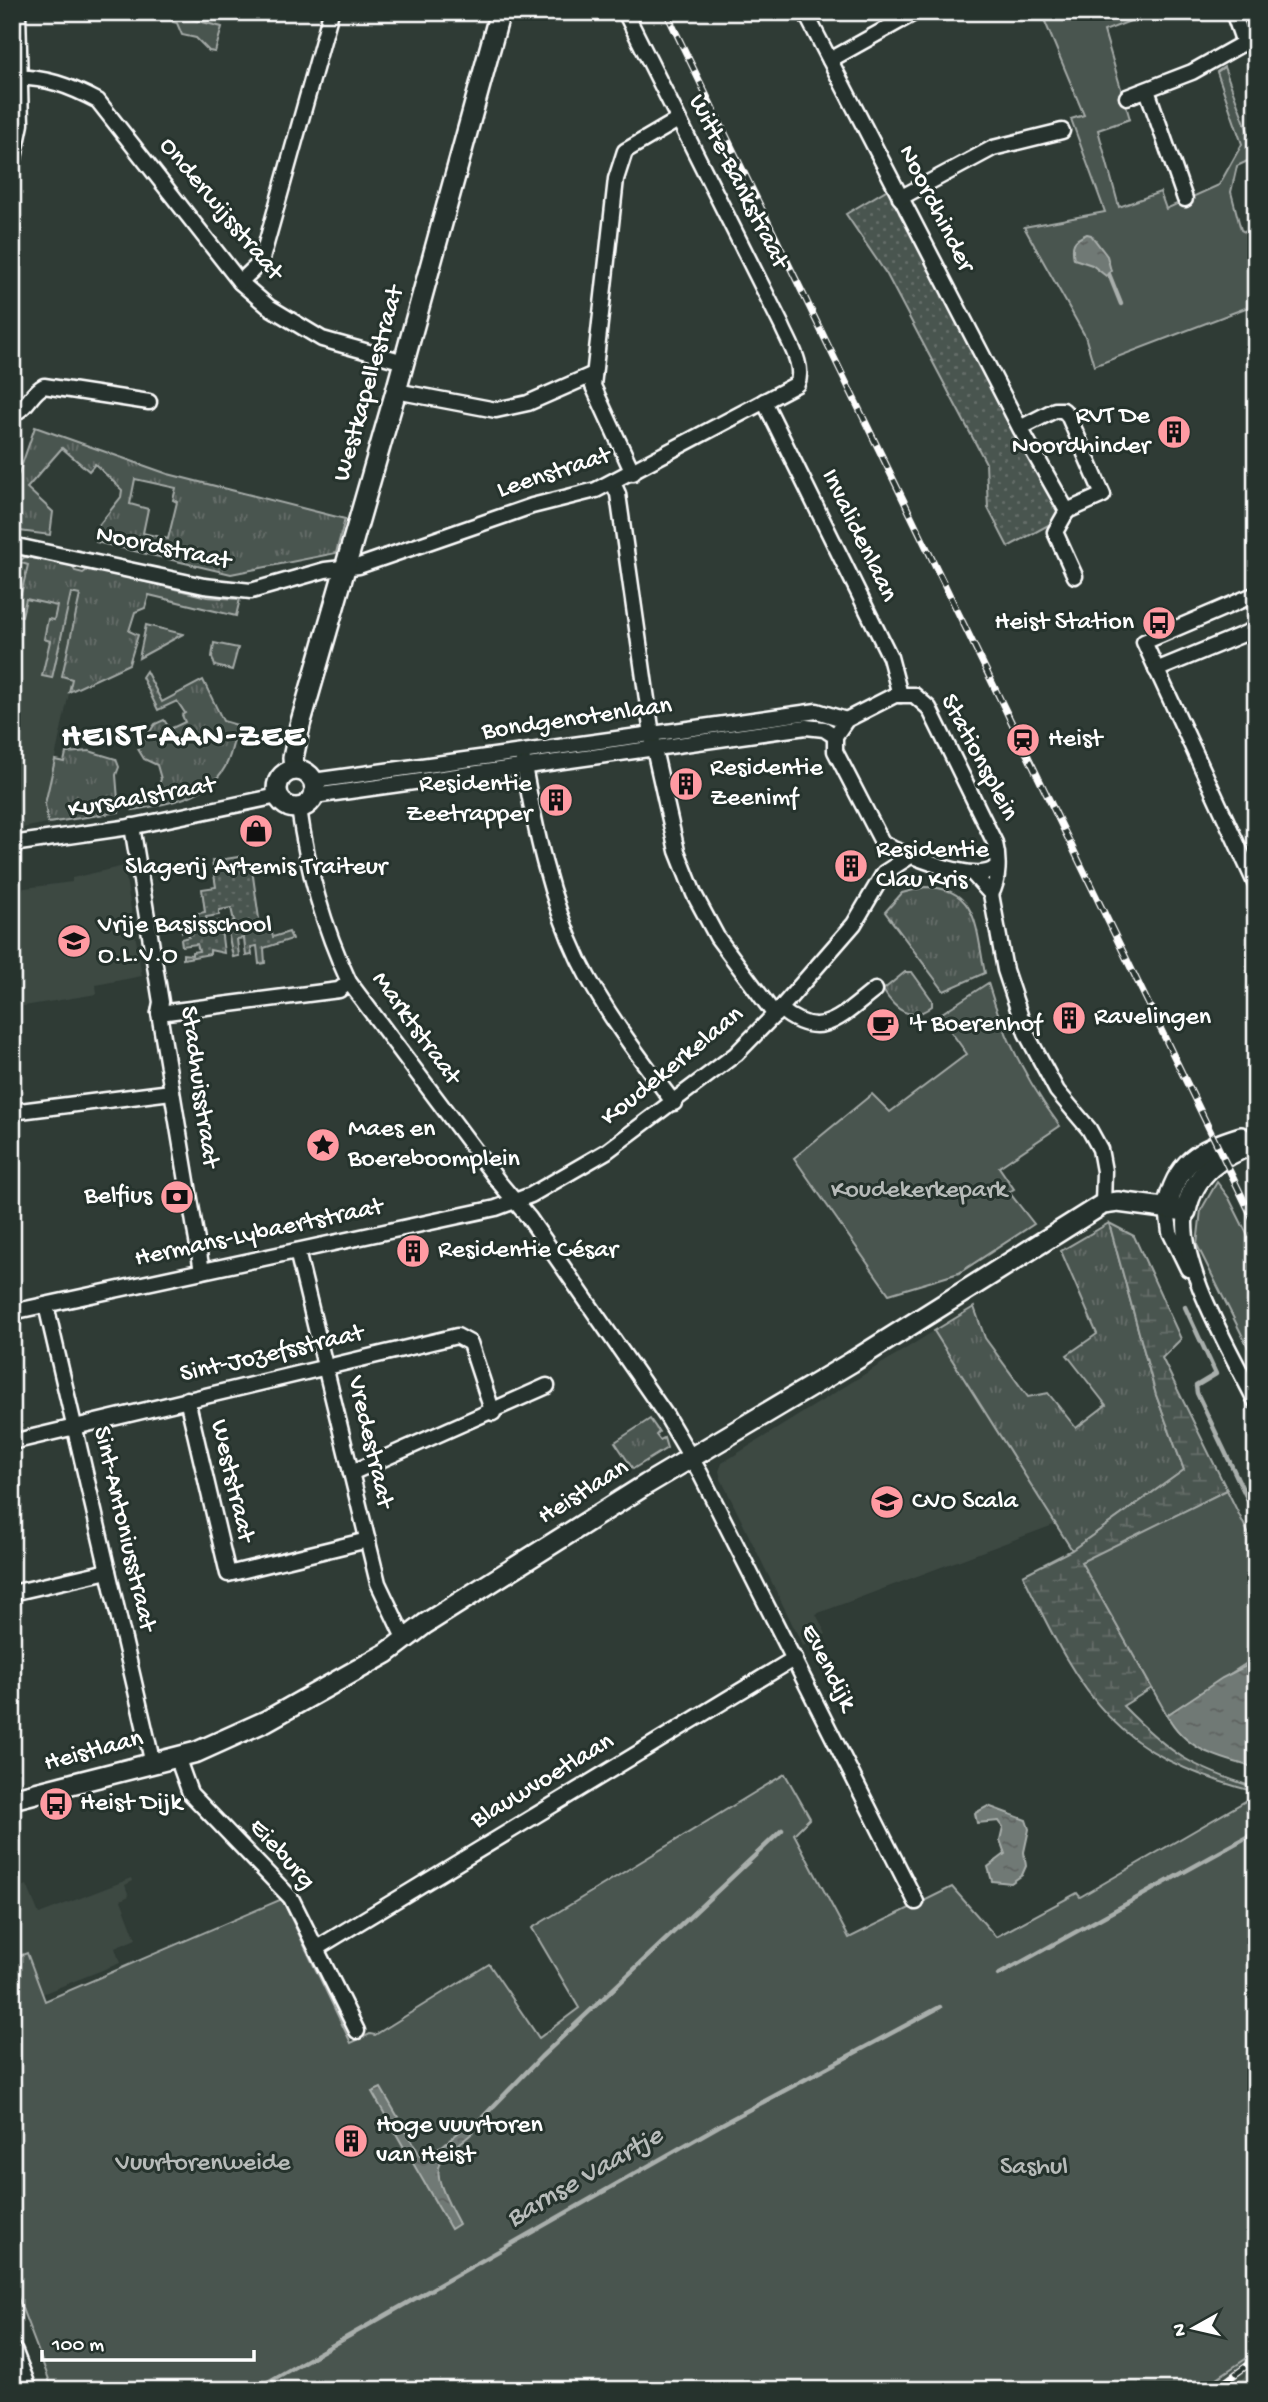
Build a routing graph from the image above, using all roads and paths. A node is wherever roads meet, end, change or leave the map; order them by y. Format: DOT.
graph roads {
  1 [pos="18,12"];
  2 [pos="331,12"];
  3 [pos="500,12"];
  4 [pos="625,12"];
  5 [pos="805,12"];
  6 [pos="1233,12"];
  7 [pos="907,14"];
  8 [pos="1250,39"];
  9 [pos="830,60"];
  10 [pos="16,78"];
  11 [pos="1147,90"];
  12 [pos="1127,97"];
  13 [pos="678,120"];
  14 [pos="1062,131"];
  15 [pos="12,168"];
  16 [pos="900,198"];
  17 [pos="1185,199"];
  18 [pos="240,282"];
  19 [pos="404,362"];
  20 [pos="594,373"];
  21 [pos="801,375"];
  22 [pos="396,391"];
  23 [pos="765,401"];
  24 [pos="149,402"];
  25 [pos="12,410"];
  26 [pos="1020,428"];
  27 [pos="633,473"];
  28 [pos="612,484"];
  29 [pos="1067,511"];
  30 [pos="12,545"];
  31 [pos="343,570"];
  32 [pos="1075,576"];
  33 [pos="1256,594"];
  34 [pos="1256,629"];
  35 [pos="1156,670"];
  36 [pos="900,695"];
  37 [pos="846,720"];
  38 [pos="835,736"];
  39 [pos="653,742"];
  40 [pos="521,752"];
  41 [pos="524,768"];
  42 [pos="294,770"];
  43 [pos="309,795"];
  44 [pos="278,796"];
  45 [pos="132,826"];
  46 [pos="882,842"];
  47 [pos="12,844"];
  48 [pos="912,855"];
  49 [pos="997,866"];
  50 [pos="884,873"];
  51 [pos="974,875"];
  52 [pos="1256,885"];
  53 [pos="990,894"];
  54 [pos="349,982"];
  55 [pos="875,990"];
  56 [pos="778,1012"];
  57 [pos="159,1013"];
  58 [pos="171,1092"];
  59 [pos="674,1103"];
  60 [pos="12,1112"];
  61 [pos="1256,1132"];
  62 [pos="1256,1143"];
  63 [pos="516,1201"];
  64 [pos="1103,1204"];
  65 [pos="1177,1210"];
  66 [pos="298,1251"];
  67 [pos="202,1271"];
  68 [pos="46,1305"];
  69 [pos="12,1312"];
  70 [pos="327,1368"];
  71 [pos="547,1387"];
  72 [pos="187,1399"];
  73 [pos="1256,1402"];
  74 [pos="493,1413"];
  75 [pos="74,1429"];
  76 [pos="12,1443"];
  77 [pos="691,1458"];
  78 [pos="351,1473"];
  79 [pos="368,1541"];
  80 [pos="108,1571"];
  81 [pos="12,1592"];
  82 [pos="405,1640"];
  83 [pos="794,1658"];
  84 [pos="177,1757"];
  85 [pos="153,1764"];
  86 [pos="12,1799"];
  87 [pos="916,1902"];
  88 [pos="317,1948"];
  89 [pos="357,2031"];
  90 [pos="12,2354"];
  91 [pos="26,2390"];
  1 -- 10 [label="street"];
  2 -- 18 [label="street"];
  3 -- 19 [label="main road, Westkapellestraat"];
  4 -- 13 [label="street, Witte-Bankstraat"];
  5 -- 9 [label="street, Noordhinder"];
  6 -- 8 [label="street"];
  7 -- 9 [label="street"];
  8 -- 11 [label="street"];
  9 -- 16 [label="street, Noordhinder"];
  10 -- 15 [label="street"];
  10 -- 18 [label="street, Onderwijsstraat"];
  11 -- 12 [label="street"];
  11 -- 17 [label="street"];
  13 -- 20 [label="street"];
  13 -- 21 [label="street, Witte-Bankstraat"];
  14 -- 16 [label="street"];
  16 -- 26 [label="street, Noordhinder"];
  18 -- 19 [label="street, Onderwijsstraat"];
  19 -- 22 [label="main road, Westkapellestraat"];
  20 -- 22 [label="street"];
  20 -- 27 [label="street"];
  21 -- 23 [label="street, Leenstraat"];
  22 -- 31 [label="main road, Westkapellestraat"];
  23 -- 27 [label="street, Leenstraat"];
  23 -- 36 [label="street, Invalidenlaan"];
  24 -- 25 [label="street"];
  26 -- 29 [label="street, Noordhinder"];
  26 -- 29 [label="street"];
  27 -- 28 [label="street, Leenstraat"];
  28 -- 31 [label="street, Leenstraat"];
  28 -- 39 [label="street"];
  29 -- 32 [label="street"];
  30 -- 31 [label="street, Noordstraat"];
  31 -- 42 [label="main road, Westkapellestraat"];
  33 -- 35 [label="street"];
  34 -- 35 [label="street"];
  35 -- 52 [label="street"];
  36 -- 37 [label="street, Stationsplein"];
  36 -- 49 [label="street, Stationsplein"];
  37 -- 38 [label="street"];
  37 -- 39 [label="street, Bondgenotenlaan"];
  38 -- 39 [label="street, Bondgenotenlaan"];
  38 -- 46 [label="street"];
  39 -- 40 [label="street, Bondgenotenlaan"];
  39 -- 41 [label="street, Bondgenotenlaan"];
  39 -- 56 [label="street"];
  40 -- 41 [label="street"];
  40 -- 43 [label="street, Bondgenotenlaan"];
  41 -- 43 [label="street, Bondgenotenlaan"];
  41 -- 59 [label="street"];
  42 -- 43 [label="main road"];
  42 -- 44 [label="main road"];
  43 -- 44 [label="main road"];
  43 -- 54 [label="street, Marktstraat"];
  44 -- 45 [label="street, Kursaalstraat"];
  45 -- 47 [label="street, Kursaalstraat"];
  45 -- 57 [label="street, Stadhuisstraat"];
  46 -- 48 [label="street"];
  46 -- 50 [label="street"];
  48 -- 50 [label="street, Koudekerkelaan"];
  48 -- 51 [label="street"];
  49 -- 51 [label="street"];
  49 -- 53 [label="street"];
  50 -- 56 [label="street, Koudekerkelaan"];
  51 -- 53 [label="street"];
  53 -- 64 [label="street"];
  54 -- 57 [label="street"];
  54 -- 63 [label="street, Marktstraat"];
  55 -- 56 [label="street"];
  56 -- 59 [label="street, Koudekerkelaan"];
  57 -- 58 [label="street, Stadhuisstraat"];
  58 -- 60 [label="street"];
  58 -- 67 [label="street, Stadhuisstraat"];
  59 -- 63 [label="street, Koudekerkelaan"];
  61 -- 65 [label="main road"];
  62 -- 65 [label="main road"];
  63 -- 66 [label="street, Hermans-Lybaertstraat"];
  63 -- 77 [label="street, Marktstraat"];
  64 -- 65 [label="main road"];
  64 -- 77 [label="main road, Heistlaan"];
  65 -- 73 [label="street"];
  66 -- 67 [label="street, Hermans-Lybaertstraat"];
  66 -- 70 [label="street, Vredestraat"];
  67 -- 68 [label="street, Hermans-Lybaertstraat"];
  68 -- 69 [label="street, Hermans-Lybaertstraat"];
  68 -- 75 [label="street, Sint-Antoniusstraat"];
  70 -- 72 [label="street, Sint-Jozefsstraat"];
  70 -- 74 [label="street, Sint-Jozefsstraat"];
  70 -- 78 [label="street, Vredestraat"];
  71 -- 74 [label="street"];
  72 -- 75 [label="street, Sint-Jozefsstraat"];
  72 -- 79 [label="street, Weststraat"];
  74 -- 78 [label="street"];
  75 -- 76 [label="street, Sint-Jozefsstraat"];
  75 -- 80 [label="street, Sint-Antoniusstraat"];
  77 -- 82 [label="main road, Heistlaan"];
  77 -- 83 [label="street, Evendijk"];
  78 -- 79 [label="street, Vredestraat"];
  79 -- 82 [label="street, Vredestraat"];
  80 -- 81 [label="street"];
  80 -- 85 [label="street, Sint-Antoniusstraat"];
  82 -- 84 [label="main road, Heistlaan"];
  83 -- 87 [label="street, Evendijk"];
  83 -- 88 [label="street, Blauwvoetlaan"];
  84 -- 85 [label="main road, Heistlaan"];
  84 -- 88 [label="street, Eieburg"];
  85 -- 86 [label="main road, Heistlaan"];
  88 -- 89 [label="street, Eieburg"];
  90 -- 91 [label="main road"];
}
